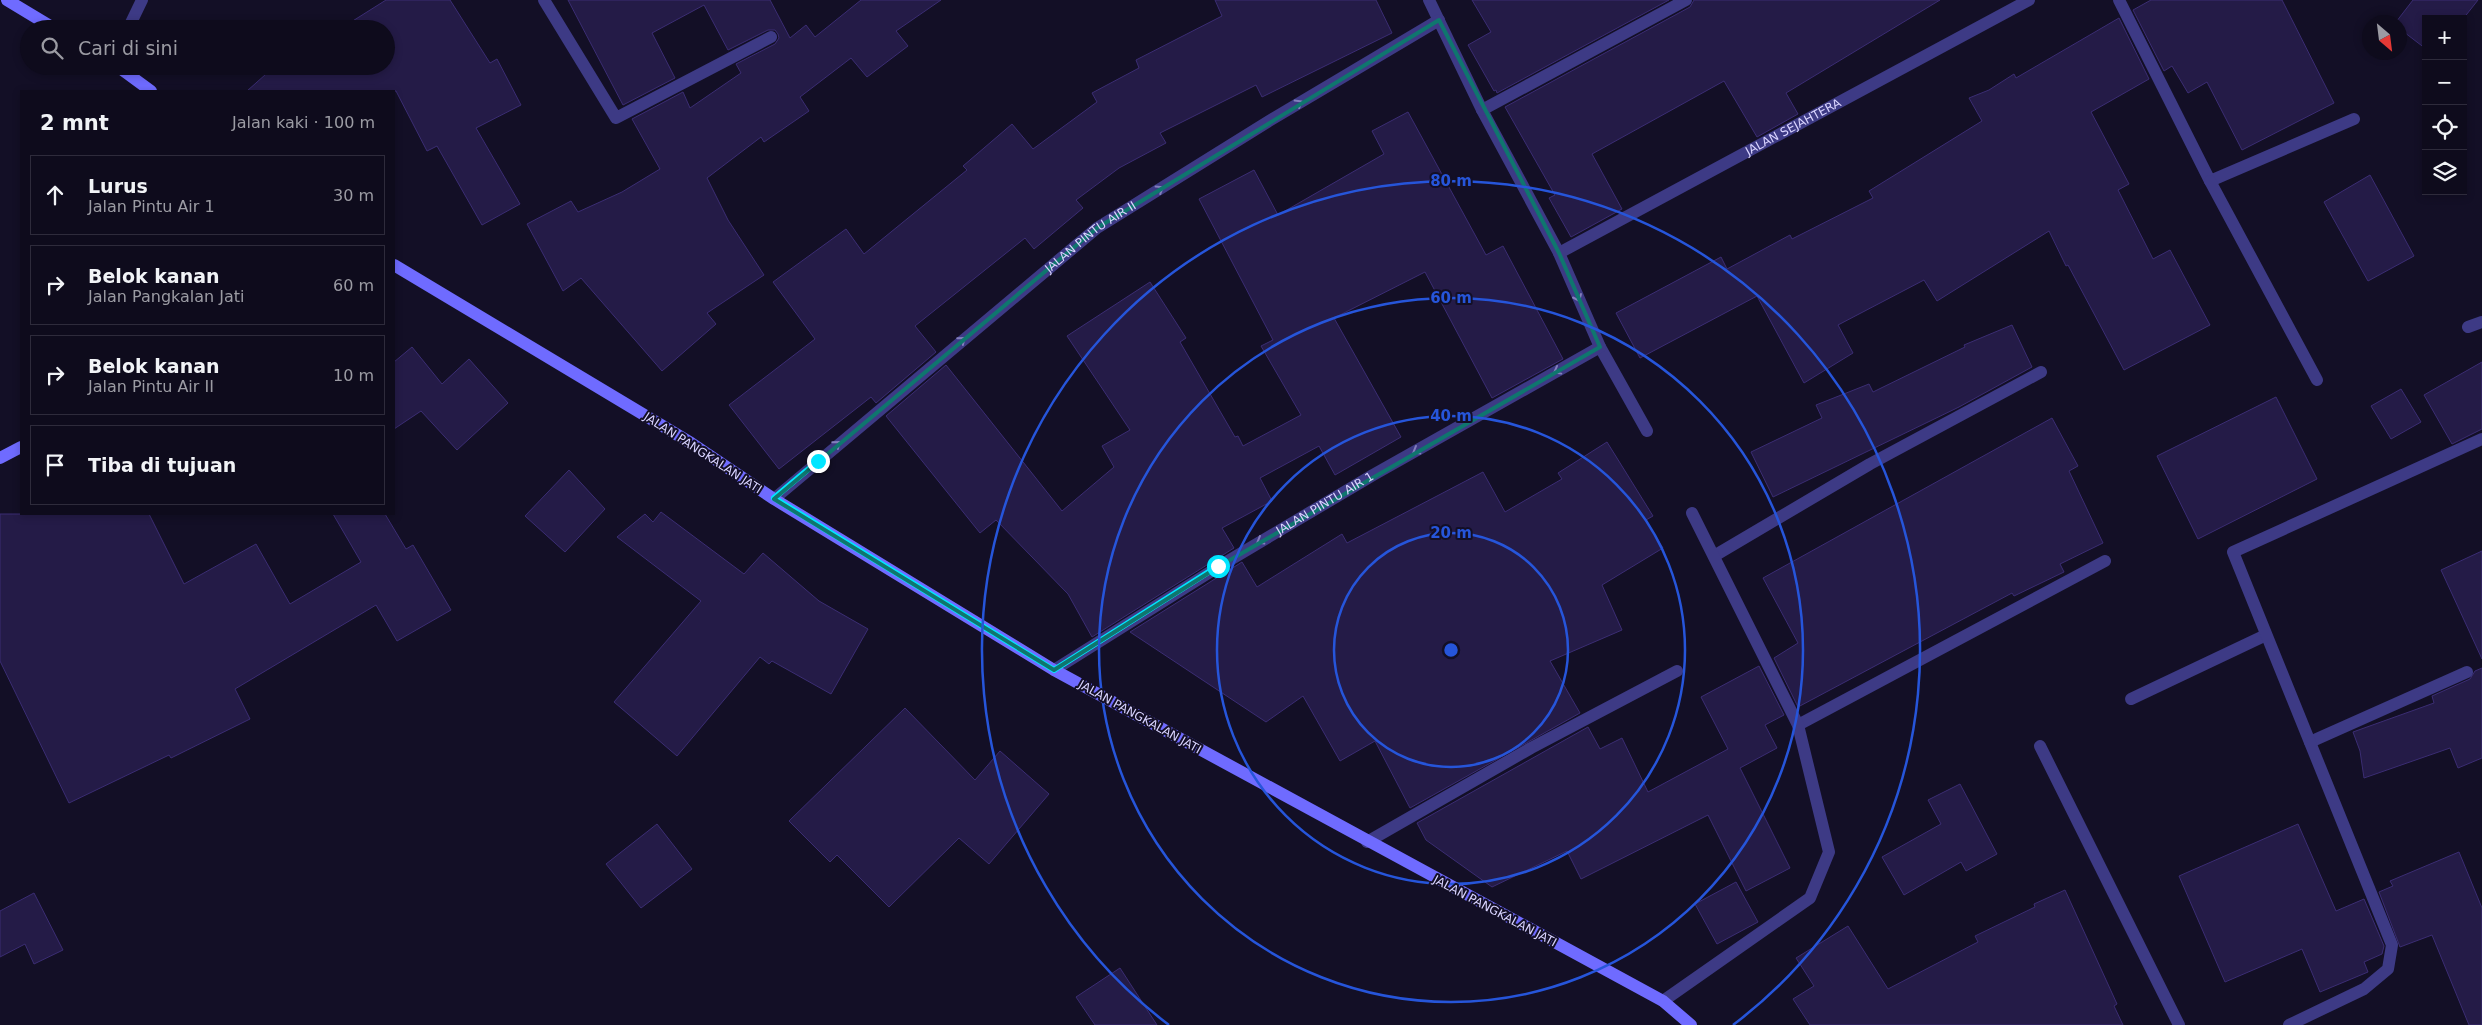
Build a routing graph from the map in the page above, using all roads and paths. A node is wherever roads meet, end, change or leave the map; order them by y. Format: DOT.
graph roads {
  1 [pos="7,0"];
  2 [pos="142,0"];
  3 [pos="544,0"];
  4 [pos="1429,0"];
  5 [pos="1686,0"];
  6 [pos="2028,0"];
  7 [pos="2119,0"];
  8 [pos="41,20"];
  9 [pos="132,20"];
  10 [pos="1439,20"];
  11 [pos="771,37"];
  12 [pos="129,75"];
  13 [pos="150,90"];
  14 [pos="1482,110"];
  15 [pos="2354,119"];
  16 [pos="2210,181"];
  17 [pos="1558,253"];
  18 [pos="395,266"];
  19 [pos="2482,322"];
  20 [pos="2468,327"];
  21 [pos="1600,347"];
  22 [pos="2041,372"];
  23 [pos="2317,380"];
  24 [pos="1647,431"];
  25 [pos="2482,439"];
  26 [pos="20,448"];
  27 [pos="0,458"];
  28 [pos="774,498"];
  29 [pos="1692,513"];
  30 [pos="1714,556"];
  31 [pos="2105,561"];
  32 [pos="2266,635"];
  33 [pos="1054,670"];
  34 [pos="1676,671"];
  35 [pos="2467,672"];
  36 [pos="2131,699"];
  37 [pos="1798,725"];
  38 [pos="2310,742"];
  39 [pos="2040,746"];
  40 [pos="1367,842"];
  41 [pos="1663,1001"];
  42 [pos="1691,1025"];
  43 [pos="2179,1025"];
  44 [pos="2289,1025"];
  1 -- 8 [label="main road"];
  2 -- 9 [label="street"];
  3 -- 11 [label="street"];
  4 -- 10 [label="street"];
  5 -- 14 [label="street"];
  6 -- 17 [label="street, JALAN SEJAHTERA"];
  7 -- 16 [label="street"];
  10 -- 14 [label="street"];
  28 -- 10 [label="street, JALAN PINTU AIR II, one-way"];
  12 -- 13 [label="main road"];
  14 -- 17 [label="street"];
  15 -- 16 [label="street"];
  16 -- 23 [label="street"];
  17 -- 21 [label="street, one-way"];
  18 -- 28 [label="main road, JALAN PANGKALAN JATI"];
  19 -- 20 [label="street"];
  21 -- 24 [label="street"];
  21 -- 33 [label="street, JALAN PINTU AIR 1, one-way"];
  22 -- 30 [label="street"];
  25 -- 32 [label="street"];
  26 -- 27 [label="main road"];
  28 -- 33 [label="main road, JALAN PANGKALAN JATI"];
  29 -- 30 [label="street"];
  30 -- 37 [label="street"];
  31 -- 37 [label="street"];
  32 -- 36 [label="street"];
  32 -- 38 [label="street"];
  33 -- 40 [label="main road, JALAN PANGKALAN JATI"];
  34 -- 40 [label="street"];
  35 -- 38 [label="street"];
  37 -- 41 [label="street"];
  38 -- 44 [label="street"];
  39 -- 43 [label="street"];
  40 -- 41 [label="main road, JALAN PANGKALAN JATI"];
  41 -- 42 [label="main road, JALAN PANGKALAN JATI"];
}
